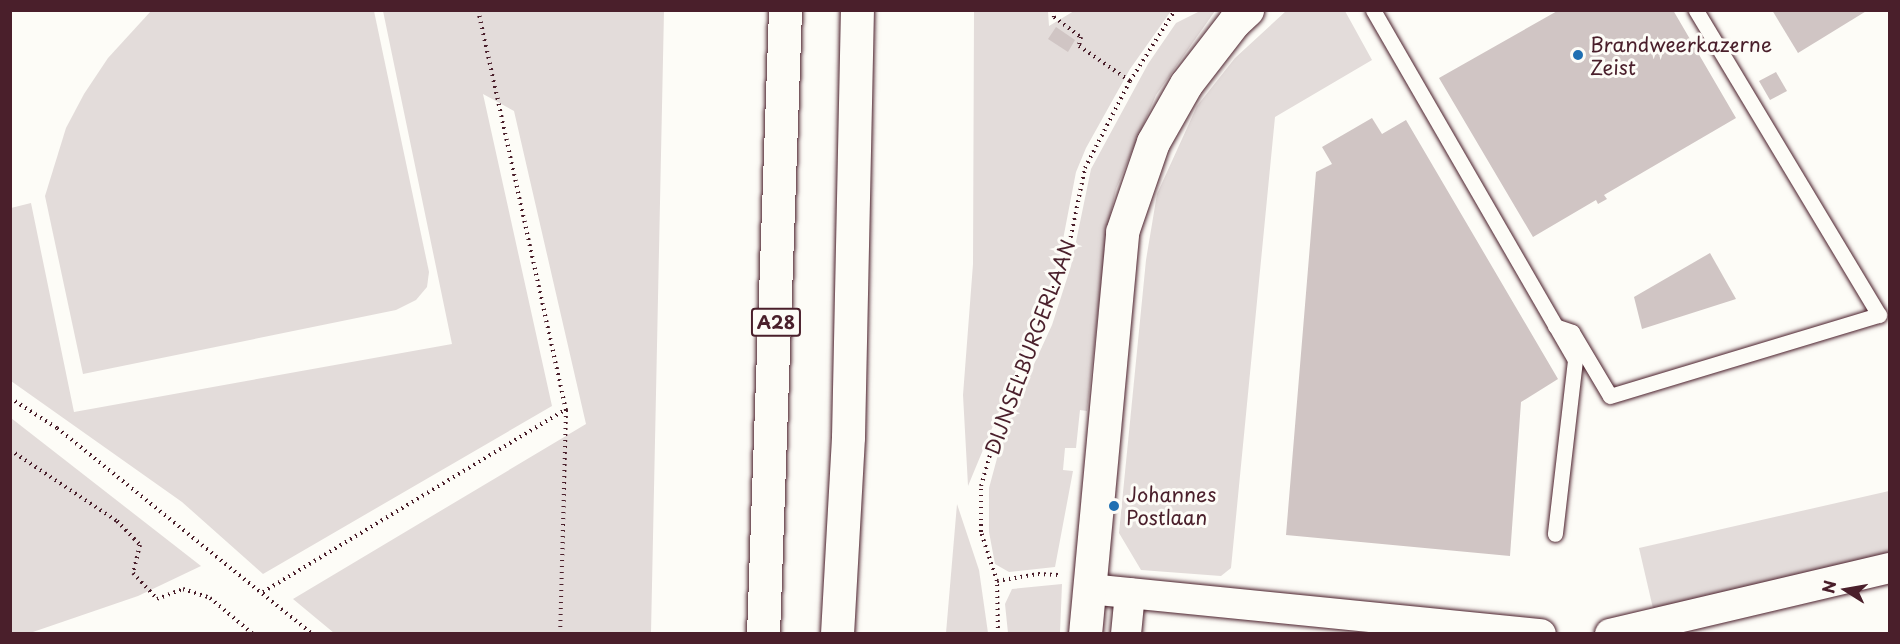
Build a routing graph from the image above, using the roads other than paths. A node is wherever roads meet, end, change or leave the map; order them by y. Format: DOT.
graph roads {
  1 [pos="785,10"];
  2 [pos="857,10"];
  3 [pos="1247,10"];
  4 [pos="1373,10"];
  5 [pos="1696,10"];
  6 [pos="1555,326"];
  7 [pos="1555,534"];
  8 [pos="1890,567"];
  9 [pos="1089,589"];
  10 [pos="1130,593"];
  11 [pos="763,633"];
  12 [pos="837,633"];
  13 [pos="1085,633"];
  14 [pos="1126,633"];
  15 [pos="1541,633"];
  16 [pos="1610,633"];
  1 -- 11 [label="main road, A28"];
  2 -- 12 [label="main road"];
  3 -- 9 [label="main road"];
  4 -- 6 [label="lane"];
  5 -- 6 [label="lane"];
  6 -- 7 [label="lane"];
  8 -- 16 [label="street"];
  9 -- 10 [label="street"];
  9 -- 13 [label="main road"];
  10 -- 14 [label="street"];
  10 -- 15 [label="street"];
}
